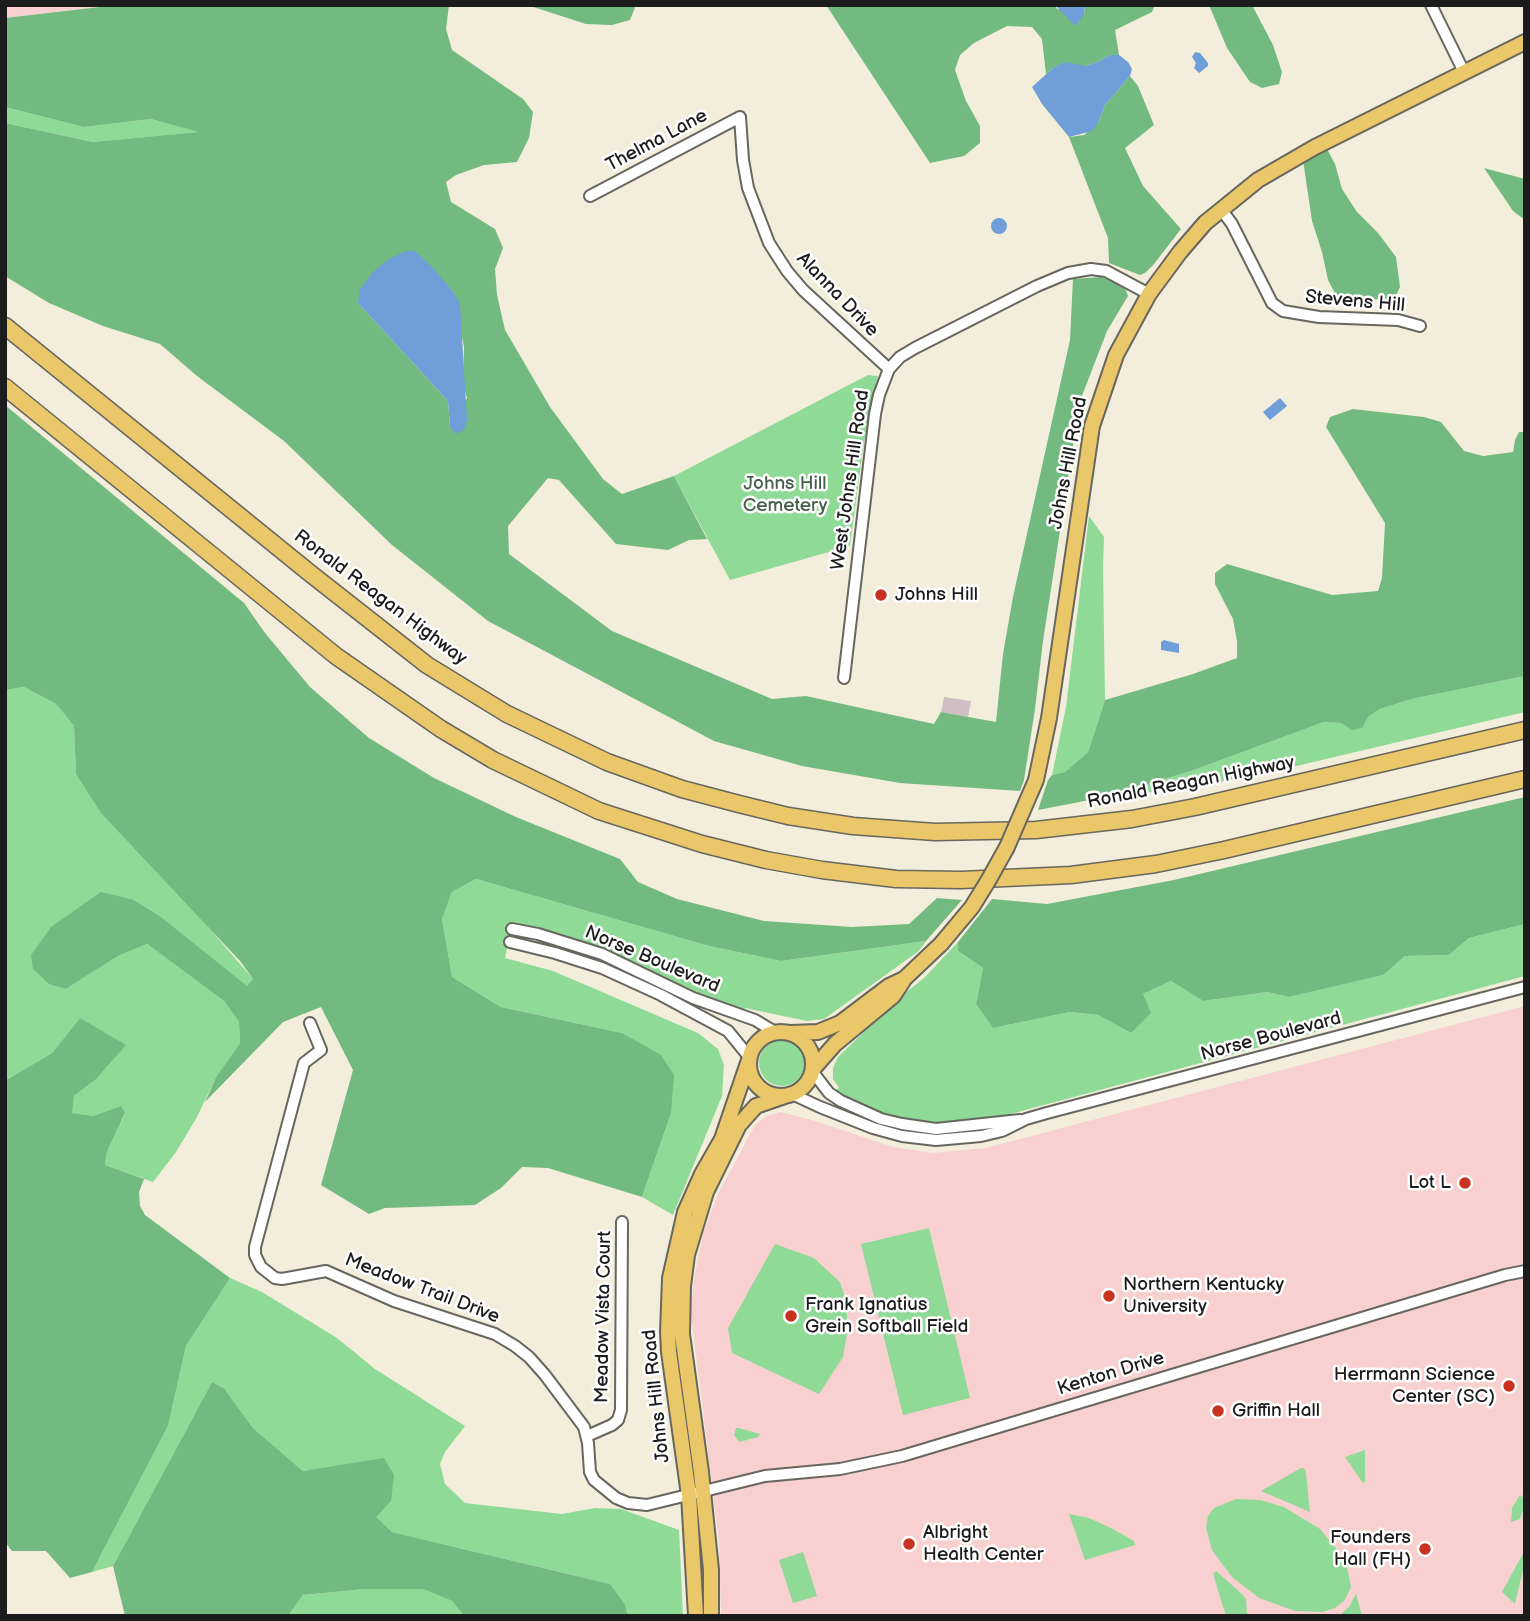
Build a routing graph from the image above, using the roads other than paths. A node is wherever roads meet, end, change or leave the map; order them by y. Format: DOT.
graph roads {
  1 [pos="1431,5"];
  2 [pos="1525,42"];
  3 [pos="1464,72"];
  4 [pos="740,117"];
  5 [pos="590,196"];
  6 [pos="1221,209"];
  7 [pos="1149,294"];
  8 [pos="5,326"];
  9 [pos="1420,327"];
  10 [pos="889,369"];
  11 [pos="5,387"];
  12 [pos="844,678"];
  13 [pos="1525,730"];
  14 [pos="1525,779"];
  15 [pos="512,929"];
  16 [pos="510,942"];
  17 [pos="904,979"];
  18 [pos="1525,987"];
  19 [pos="310,1023"];
  20 [pos="775,1032"];
  21 [pos="790,1033"];
  22 [pos="749,1059"];
  23 [pos="813,1070"];
  24 [pos="790,1095"];
  25 [pos="1026,1119"];
  26 [pos="622,1222"];
  27 [pos="1525,1271"];
  28 [pos="587,1436"];
  29 [pos="696,1493"];
  30 [pos="695,1616"];
  31 [pos="711,1616"];
  1 -- 3 [label="street"];
  2 -- 3 [label="main road, Johns Hill Road"];
  3 -- 6 [label="main road, Johns Hill Road"];
  4 -- 5 [label="street, Thelma Lane"];
  4 -- 10 [label="street, Alanna Drive"];
  6 -- 7 [label="main road, Johns Hill Road"];
  6 -- 9 [label="street, Stevens Hill"];
  7 -- 10 [label="street, West Johns Hill Road"];
  7 -- 17 [label="main road, Johns Hill Road, bridge"];
  8 -- 13 [label="highway, Ronald Reagan Highway"];
  10 -- 12 [label="street, West Johns Hill Road"];
  11 -- 14 [label="highway"];
  15 -- 20 [label="street, Norse Boulevard"];
  16 -- 22 [label="street, Norse Boulevard"];
  17 -- 21 [label="main road, Johns Hill Road"];
  17 -- 23 [label="main road, Johns Hill Road"];
  18 -- 25 [label="street, Norse Boulevard"];
  19 -- 28 [label="street, Meadow Trail Drive"];
  20 -- 21 [label="main road"];
  20 -- 22 [label="main road"];
  21 -- 23 [label="main road"];
  22 -- 24 [label="main road"];
  22 -- 29 [label="main road, Johns Hill Road"];
  23 -- 24 [label="main road"];
  23 -- 25 [label="street, Norse Boulevard"];
  24 -- 25 [label="street, Norse Boulevard"];
  24 -- 29 [label="main road, Johns Hill Road"];
  26 -- 28 [label="street, Meadow Vista Court"];
  27 -- 29 [label="street, Kenton Drive"];
  28 -- 29 [label="street, Meadow Trail Drive"];
  29 -- 30 [label="main road, Johns Hill Road"];
  29 -- 31 [label="main road, Johns Hill Road"];
}
